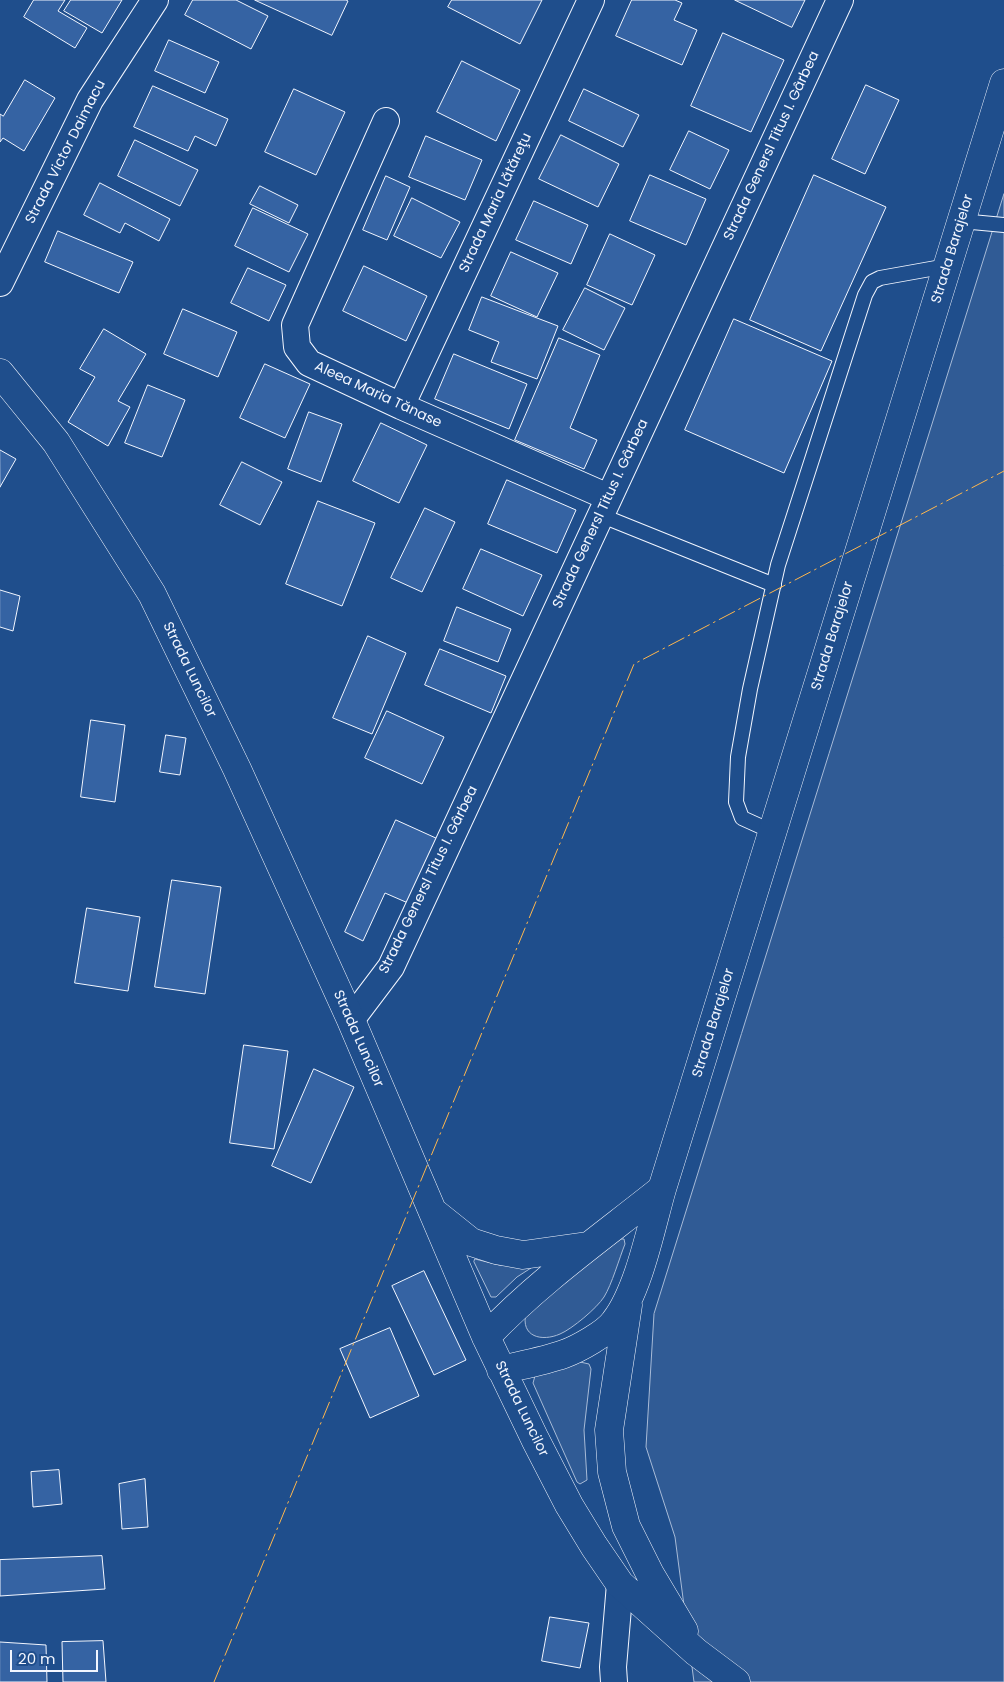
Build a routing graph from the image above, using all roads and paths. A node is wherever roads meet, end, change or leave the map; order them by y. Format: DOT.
graph roads {
  1 [pos="155,0"];
  2 [pos="591,0"];
  3 [pos="840,0"];
  4 [pos="1004,83"];
  5 [pos="386,121"];
  6 [pos="961,221"];
  7 [pos="1004,225"];
  8 [pos="948,266"];
  9 [pos="0,283"];
  10 [pos="0,373"];
  11 [pos="401,406"];
  12 [pos="604,506"];
  13 [pos="774,585"];
  14 [pos="773,832"];
  15 [pos="351,1020"];
  16 [pos="662,1189"];
  17 [pos="432,1210"];
  18 [pos="587,1246"];
  19 [pos="630,1293"];
  20 [pos="486,1337"];
  21 [pos="501,1370"];
  22 [pos="620,1584"];
  23 [pos="696,1652"];
  24 [pos="614,1682"];
  25 [pos="736,1682"];
  1 -- 9 [label="street, Strada Victor Daimacu"];
  2 -- 11 [label="street, Strada Maria Lătăreţu"];
  3 -- 12 [label="street, Strada Genersl Titus I. Gârbea"];
  4 -- 6 [label="main road, Strada Barajelor"];
  5 -- 11 [label="street, Aleea Maria Tănase"];
  6 -- 7 [label="lane"];
  6 -- 8 [label="main road, Strada Barajelor"];
  8 -- 13 [label="lane"];
  8 -- 14 [label="main road, Strada Barajelor"];
  10 -- 15 [label="main road, Strada Luncilor"];
  11 -- 12 [label="street, Aleea Maria Tănase"];
  12 -- 13 [label="lane"];
  12 -- 15 [label="street, Strada Genersl Titus I. Gârbea"];
  13 -- 14 [label="lane"];
  14 -- 16 [label="main road, Strada Barajelor"];
  15 -- 17 [label="main road, Strada Luncilor"];
  16 -- 18 [label="main road"];
  16 -- 19 [label="main road, Strada Barajelor"];
  17 -- 18 [label="main road"];
  17 -- 20 [label="main road, Strada Luncilor"];
  18 -- 20 [label="main road"];
  19 -- 21 [label="main road, Strada Barajelor"];
  19 -- 23 [label="main road"];
  20 -- 21 [label="main road, Strada Luncilor"];
  21 -- 22 [label="main road, Strada Luncilor"];
  22 -- 23 [label="main road, Strada Luncilor"];
  22 -- 24 [label="street"];
  23 -- 25 [label="main road, Strada Luncilor"];
}
